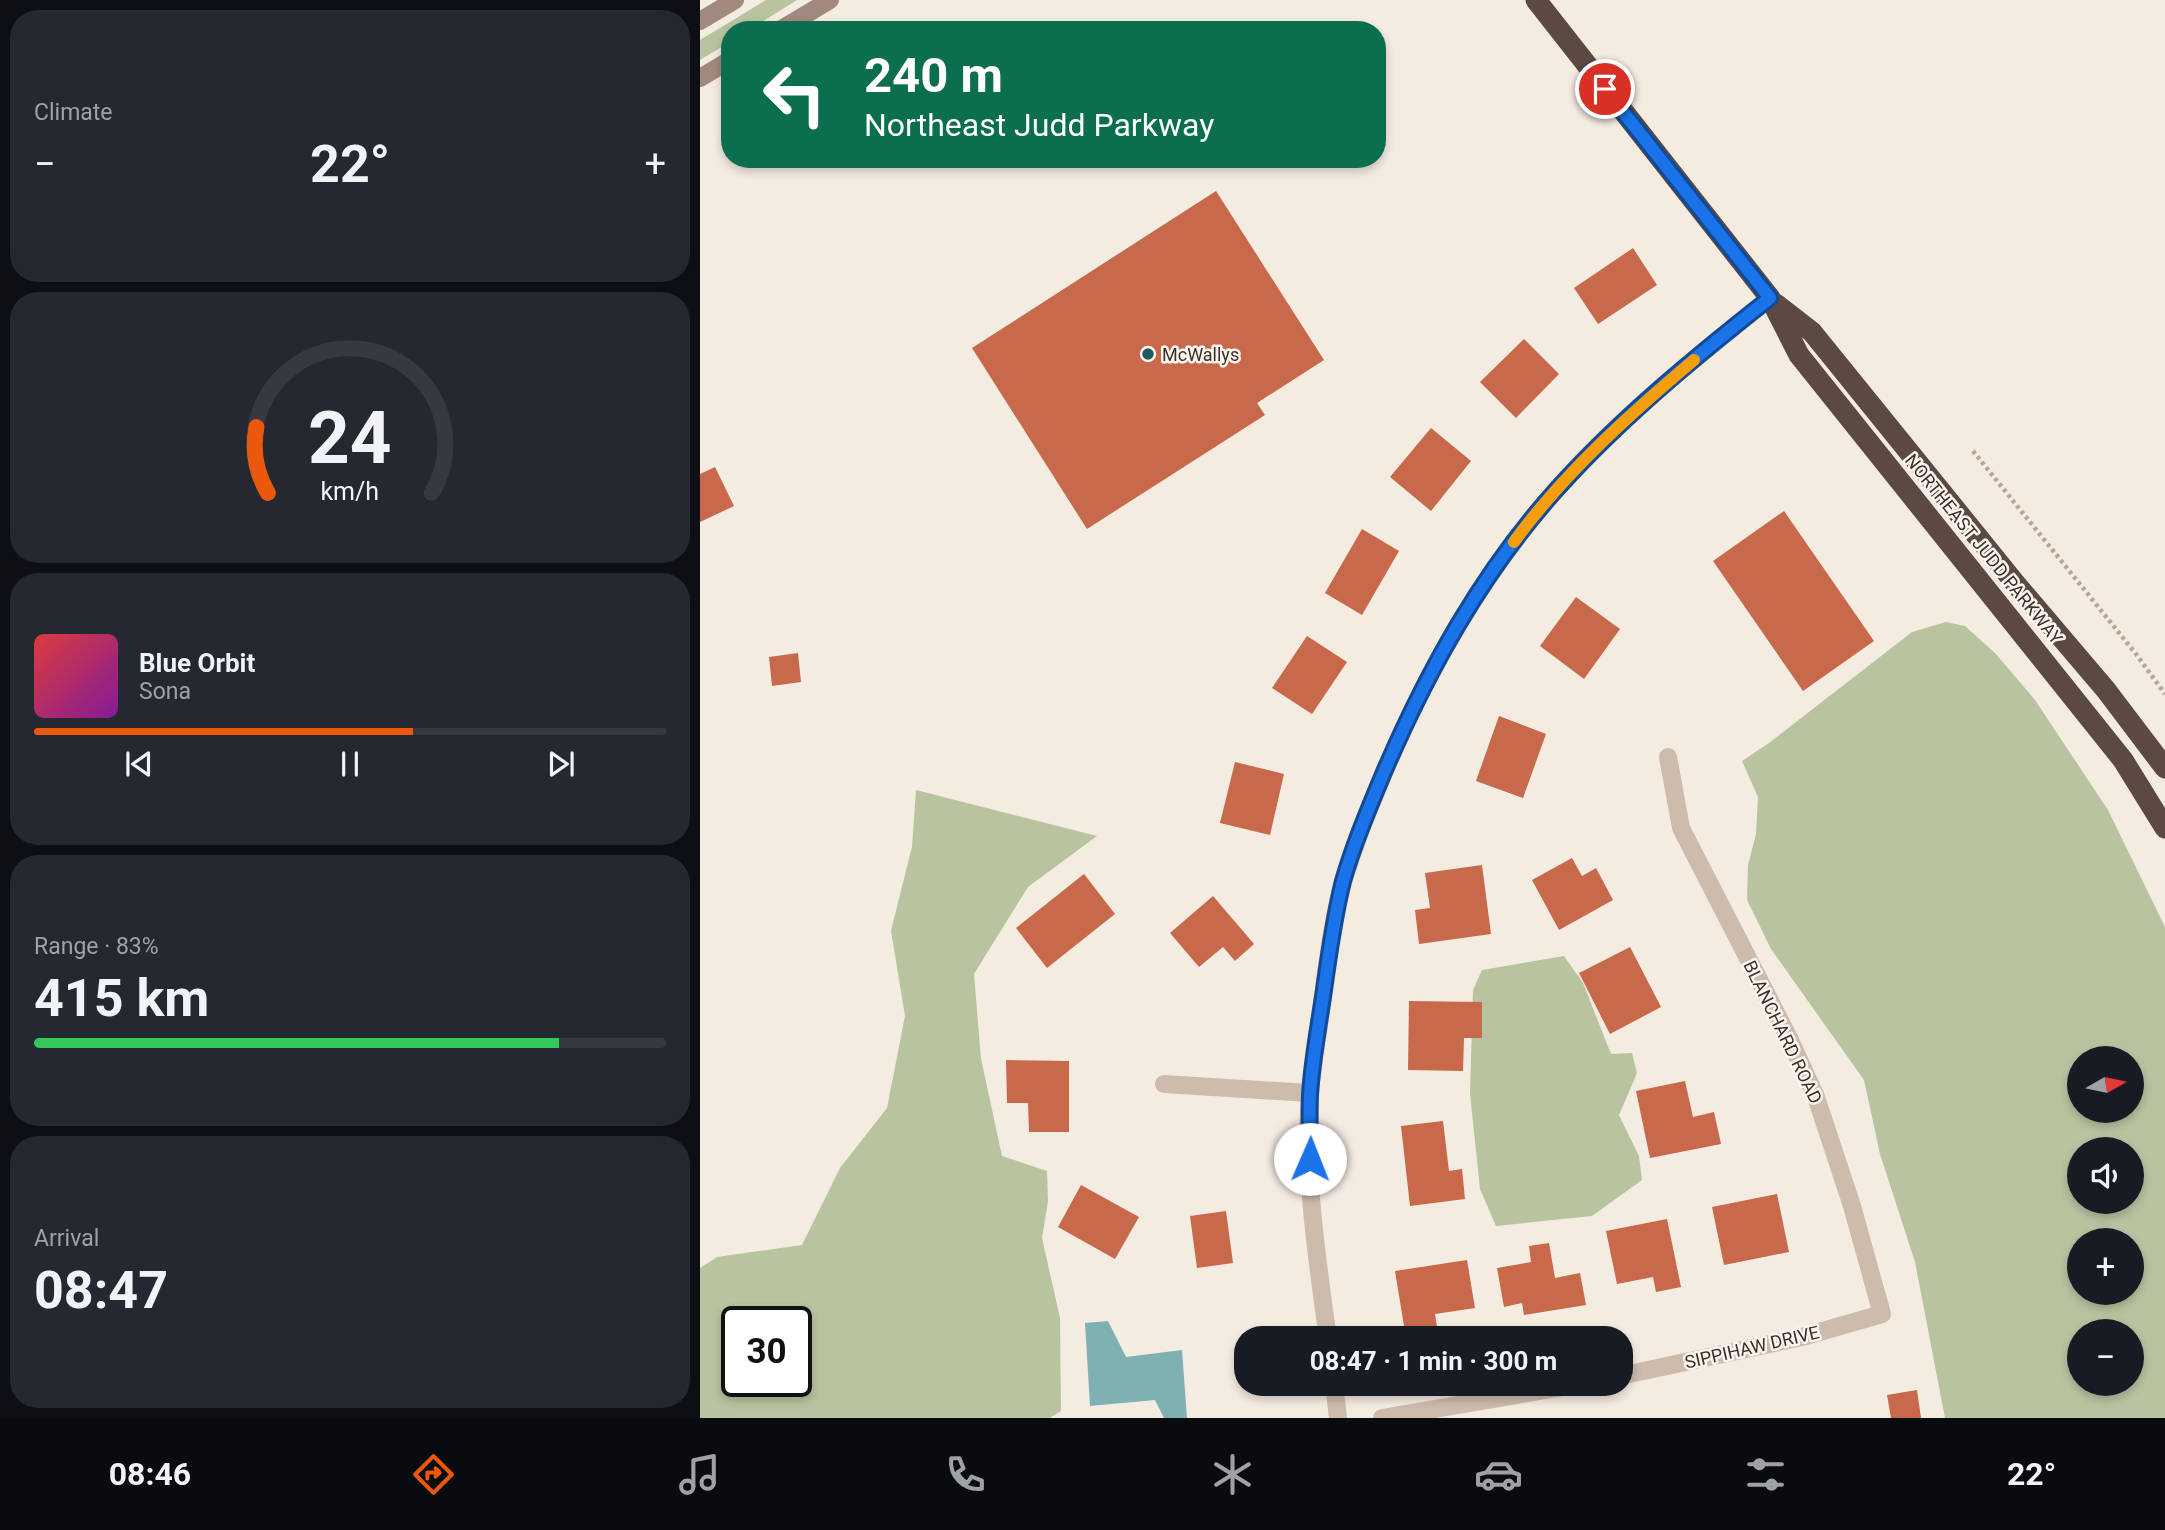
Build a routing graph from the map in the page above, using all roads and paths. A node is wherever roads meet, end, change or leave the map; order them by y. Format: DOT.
graph roads {
  1 [pos="734,0"];
  2 [pos="830,0"];
  3 [pos="1536,0"];
  4 [pos="700,21"];
  5 [pos="795,21"];
  6 [pos="721,65"];
  7 [pos="700,78"];
  8 [pos="1770,298"];
  9 [pos="1973,452"];
  10 [pos="2165,694"];
  11 [pos="1668,758"];
  12 [pos="2165,768"];
  13 [pos="2165,828"];
  14 [pos="1164,1084"];
  15 [pos="1310,1094"];
  16 [pos="1882,1314"];
  17 [pos="1326,1326"];
  18 [pos="1633,1373"];
  19 [pos="1335,1396"];
  20 [pos="1510,1396"];
  21 [pos="1338,1418"];
  22 [pos="1382,1418"];
  1 -- 4 [label="main road"];
  2 -- 5 [label="main road"];
  3 -- 8 [label="highway, NORTHEAST JUDD PARKWAY"];
  6 -- 7 [label="main road"];
  8 -- 12 [label="highway, NORTHEAST JUDD PARKWAY"];
  8 -- 13 [label="highway, NORTHEAST JUDD PARKWAY"];
  8 -- 15 [label="street"];
  9 -- 10 [label="path"];
  11 -- 16 [label="street, BLANCHARD ROAD"];
  14 -- 15 [label="street"];
  15 -- 17 [label="street"];
  16 -- 18 [label="street, SIPPIHAW DRIVE"];
  19 -- 21 [label="street"];
  20 -- 22 [label="street"];
}
